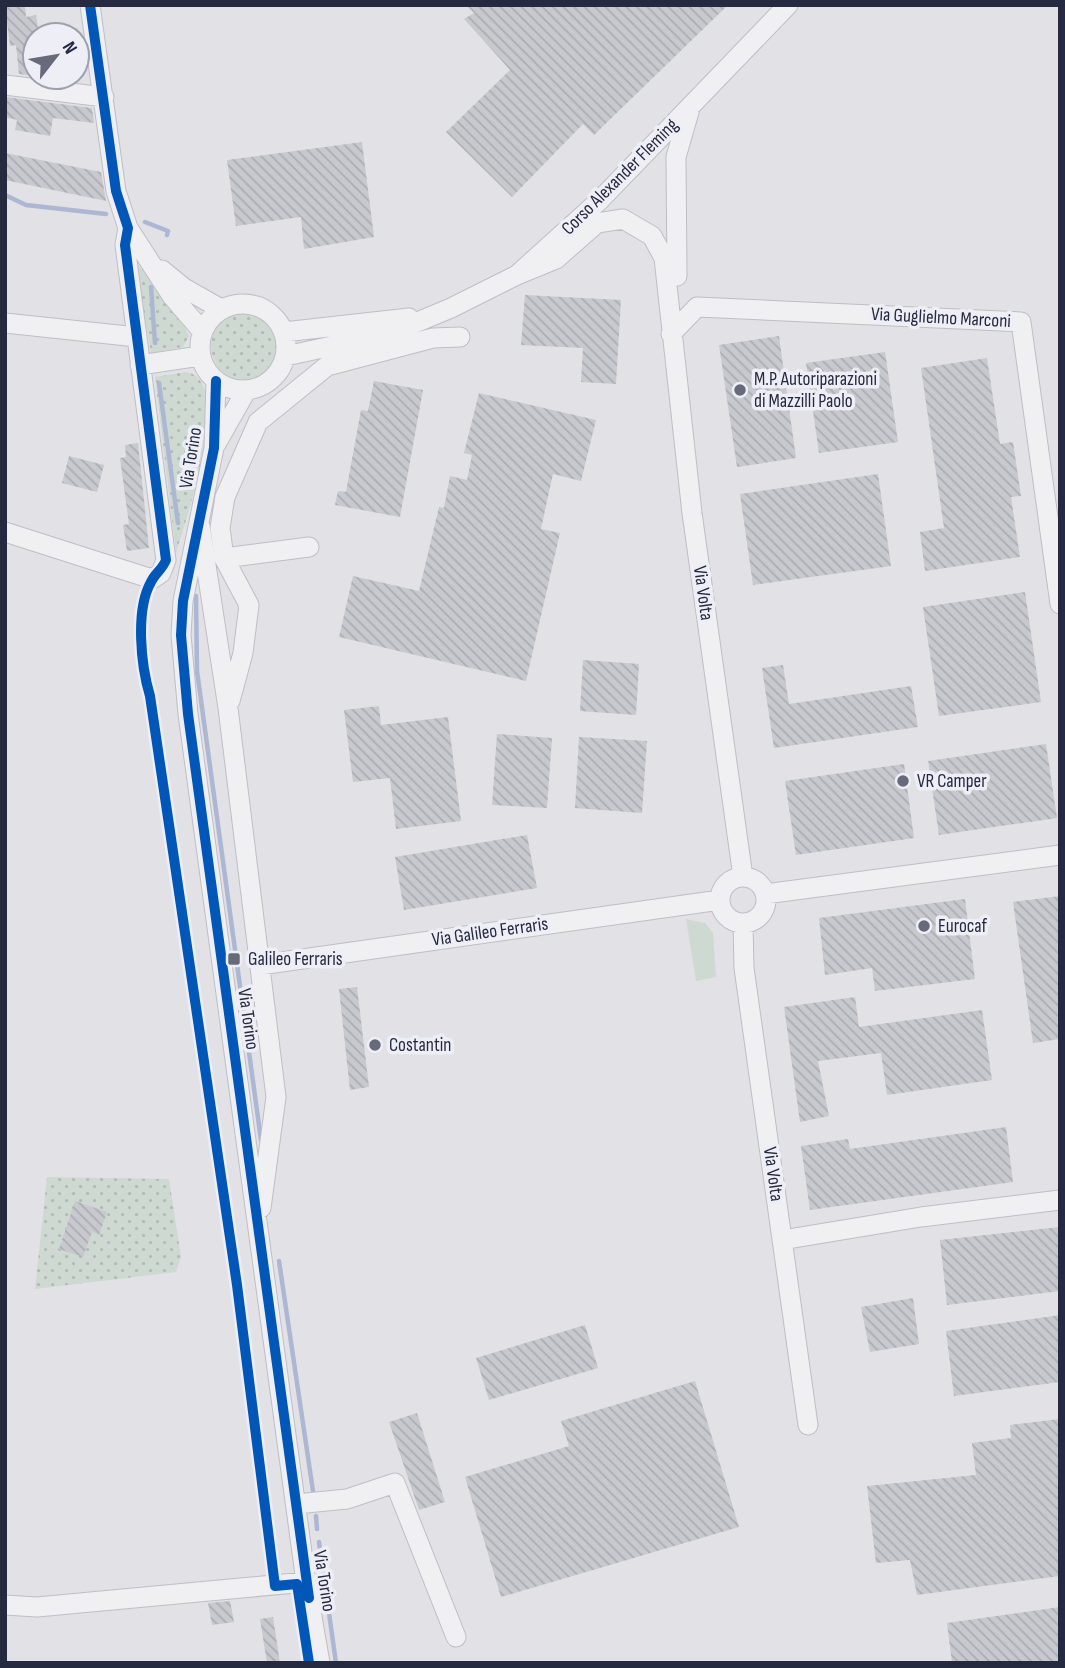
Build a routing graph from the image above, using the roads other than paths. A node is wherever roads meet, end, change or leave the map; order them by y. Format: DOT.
graph roads {
  1 [pos="788,5"];
  2 [pos="90,6"];
  3 [pos="5,85"];
  4 [pos="104,97"];
  5 [pos="691,106"];
  6 [pos="128,228"];
  7 [pos="146,255"];
  8 [pos="517,275"];
  9 [pos="669,307"];
  10 [pos="221,309"];
  11 [pos="428,317"];
  12 [pos="5,323"];
  13 [pos="202,331"];
  14 [pos="284,332"];
  15 [pos="671,334"];
  16 [pos="136,337"];
  17 [pos="460,337"];
  18 [pos="200,355"];
  19 [pos="286,356"];
  20 [pos="140,365"];
  21 [pos="216,381"];
  22 [pos="246,391"];
  23 [pos="214,448"];
  24 [pos="198,514"];
  25 [pos="5,532"];
  26 [pos="309,548"];
  27 [pos="224,558"];
  28 [pos="1060,604"];
  29 [pos="228,708"];
  30 [pos="1060,855"];
  31 [pos="743,877"];
  32 [pos="765,894"];
  33 [pos="720,900"];
  34 [pos="743,923"];
  35 [pos="260,965"];
  36 [pos="1060,1200"];
  37 [pos="258,1226"];
  38 [pos="782,1240"];
  39 [pos="808,1425"];
  40 [pos="296,1504"];
  41 [pos="306,1583"];
  42 [pos="5,1605"];
  43 [pos="456,1637"];
  44 [pos="320,1663"];
  1 -- 5 [label="street, Corso Alexander Fleming"];
  2 -- 4 [label="street"];
  3 -- 4 [label="street"];
  4 -- 6 [label="street"];
  5 -- 8 [label="street, Corso Alexander Fleming"];
  5 -- 9 [label="street, Via Volta"];
  6 -- 7 [label="street"];
  6 -- 16 [label="street"];
  7 -- 10 [label="street"];
  7 -- 13 [label="street"];
  8 -- 9 [label="street, Via Volta"];
  8 -- 11 [label="street, Corso Alexander Fleming"];
  9 -- 15 [label="street, Via Volta"];
  10 -- 13 [label="street"];
  10 -- 14 [label="street"];
  11 -- 14 [label="street, Corso Alexander Fleming"];
  11 -- 19 [label="street, Corso Alexander Fleming"];
  12 -- 16 [label="street"];
  13 -- 18 [label="street"];
  14 -- 19 [label="street"];
  15 -- 28 [label="street, Via Guglielmo Marconi"];
  15 -- 31 [label="street, Via Volta"];
  16 -- 20 [label="street"];
  17 -- 27 [label="street"];
  18 -- 20 [label="street"];
  18 -- 21 [label="street"];
  19 -- 22 [label="street"];
  20 -- 25 [label="street"];
  21 -- 22 [label="street"];
  21 -- 23 [label="street, Via Torino"];
  22 -- 23 [label="street, Via Torino"];
  23 -- 24 [label="street, Via Torino"];
  24 -- 29 [label="street"];
  24 -- 37 [label="street, Via Torino"];
  26 -- 27 [label="street"];
  27 -- 29 [label="street"];
  29 -- 35 [label="street"];
  30 -- 32 [label="street"];
  31 -- 32 [label="street"];
  31 -- 33 [label="street"];
  32 -- 34 [label="street"];
  33 -- 34 [label="street"];
  33 -- 35 [label="street, Via Galileo Ferraris"];
  34 -- 38 [label="street, Via Volta"];
  35 -- 37 [label="street"];
  36 -- 38 [label="street"];
  37 -- 40 [label="street, Via Torino"];
  38 -- 39 [label="street, Via Volta"];
  40 -- 41 [label="street, Via Torino"];
  40 -- 43 [label="street"];
  41 -- 42 [label="street"];
  41 -- 44 [label="street, Via Torino"];
}
